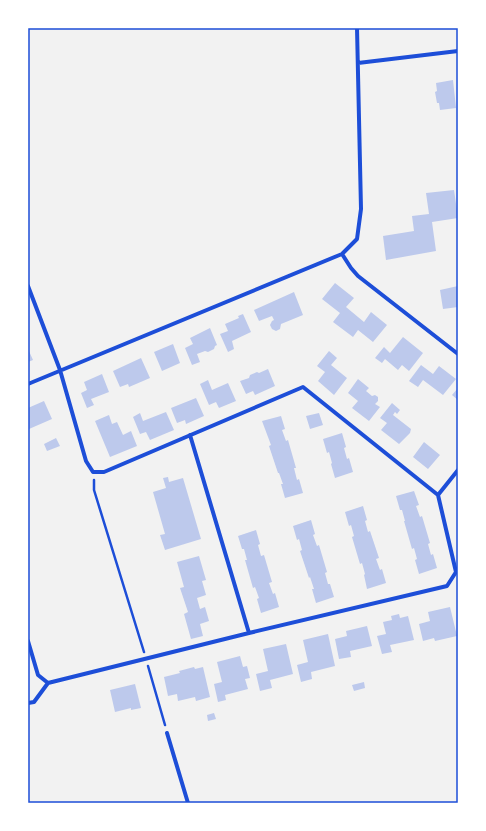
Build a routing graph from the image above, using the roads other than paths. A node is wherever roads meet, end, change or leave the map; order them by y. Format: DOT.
graph roads {
  1 [pos="357,28"];
  2 [pos="458,51"];
  3 [pos="358,63"];
  4 [pos="342,254"];
  5 [pos="28,286"];
  6 [pos="458,354"];
  7 [pos="60,370"];
  8 [pos="28,384"];
  9 [pos="190,435"];
  10 [pos="458,470"];
  11 [pos="438,495"];
  12 [pos="249,633"];
  13 [pos="28,641"];
  14 [pos="48,683"];
  15 [pos="28,703"];
  16 [pos="167,733"];
  17 [pos="188,803"];
  1 -- 3 [label="street"];
  2 -- 3 [label="street"];
  3 -- 4 [label="street"];
  4 -- 6 [label="street"];
  4 -- 7 [label="street"];
  5 -- 7 [label="street"];
  7 -- 8 [label="street"];
  7 -- 9 [label="street"];
  9 -- 11 [label="street"];
  9 -- 12 [label="street"];
  10 -- 11 [label="street"];
  11 -- 12 [label="street"];
  12 -- 14 [label="street"];
  13 -- 14 [label="street"];
  14 -- 15 [label="street"];
  16 -- 17 [label="street"];
}
